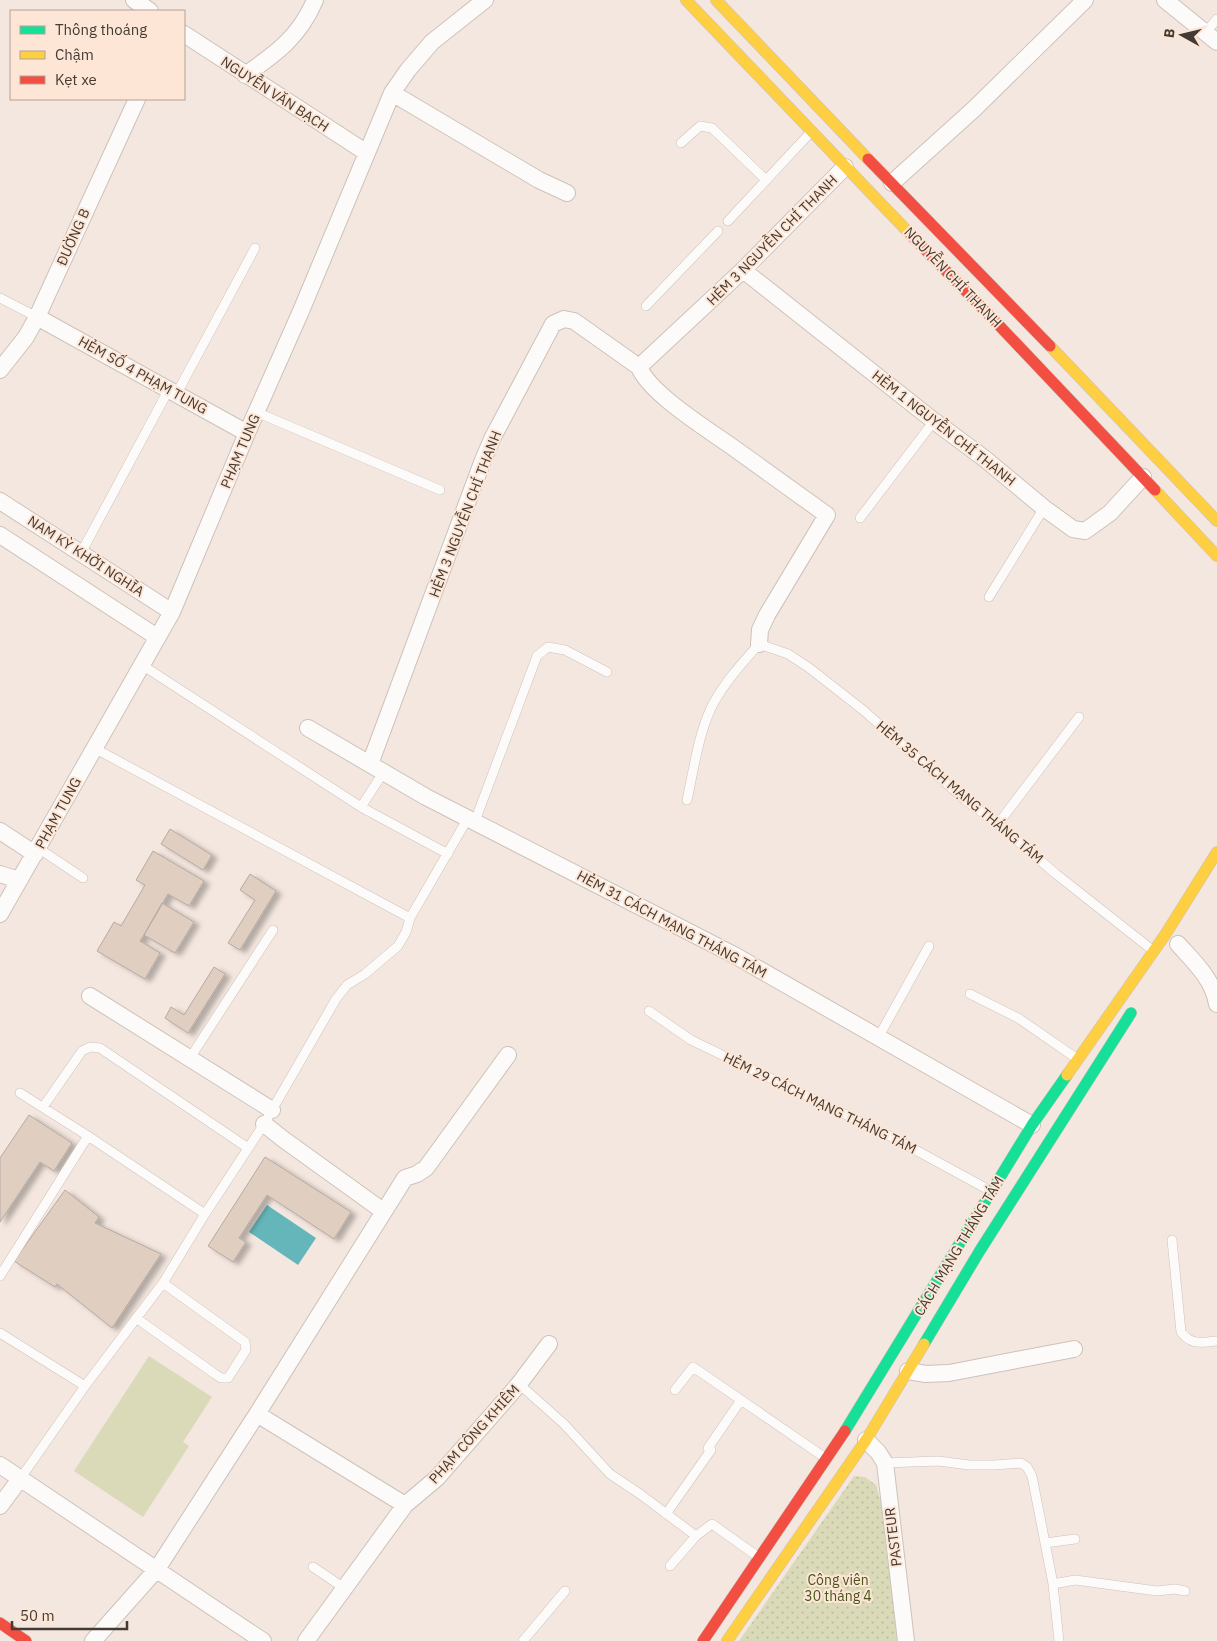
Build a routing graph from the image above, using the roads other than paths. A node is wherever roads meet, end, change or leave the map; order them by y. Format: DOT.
graph roads {
  1 [pos="134,0"];
  2 [pos="315,0"];
  3 [pos="485,0"];
  4 [pos="686,0"];
  5 [pos="716,0"];
  6 [pos="1085,0"];
  7 [pos="1165,0"];
  8 [pos="149,10"];
  9 [pos="1217,19"];
  10 [pos="185,35"];
  11 [pos="1211,37"];
  12 [pos="246,75"];
  13 [pos="392,93"];
  14 [pos="137,100"];
  15 [pos="812,132"];
  16 [pos="681,143"];
  17 [pos="860,151"];
  18 [pos="368,153"];
  19 [pos="845,168"];
  20 [pos="766,180"];
  21 [pos="892,183"];
  22 [pos="567,193"];
  23 [pos="728,221"];
  24 [pos="718,231"];
  25 [pos="255,248"];
  26 [pos="743,270"];
  27 [pos="0,298"];
  28 [pos="1008,302"];
  29 [pos="646,306"];
  30 [pos="37,317"];
  31 [pos="993,318"];
  32 [pos="639,367"];
  33 [pos="0,370"];
  34 [pos="173,391"];
  35 [pos="256,412"];
  36 [pos="934,421"];
  37 [pos="248,433"];
  38 [pos="1143,477"];
  39 [pos="440,490"];
  40 [pos="0,501"];
  41 [pos="1199,501"];
  42 [pos="1044,508"];
  43 [pos="860,518"];
  44 [pos="1182,518"];
  45 [pos="1217,521"];
  46 [pos="0,535"];
  47 [pos="81,554"];
  48 [pos="1217,556"];
  49 [pos="989,597"];
  50 [pos="172,612"];
  51 [pos="157,637"];
  52 [pos="759,644"];
  53 [pos="142,664"];
  54 [pos="607,672"];
  55 [pos="1079,717"];
  56 [pos="308,728"];
  57 [pos="94,748"];
  58 [pos="377,768"];
  59 [pos="686,800"];
  60 [pos="361,807"];
  61 [pos="472,820"];
  62 [pos="998,824"];
  63 [pos="0,831"];
  64 [pos="36,851"];
  65 [pos="1217,852"];
  66 [pos="448,854"];
  67 [pos="0,874"];
  68 [pos="83,878"];
  69 [pos="19,880"];
  70 [pos="0,914"];
  71 [pos="410,918"];
  72 [pos="273,930"];
  73 [pos="1174,942"];
  74 [pos="929,946"];
  75 [pos="1154,951"];
  76 [pos="970,994"];
  77 [pos="90,996"];
  78 [pos="1217,1004"];
  79 [pos="1137,1005"];
  80 [pos="649,1011"];
  81 [pos="878,1038"];
  82 [pos="508,1055"];
  83 [pos="190,1058"];
  84 [pos="1078,1060"];
  85 [pos="20,1093"];
  86 [pos="43,1107"];
  87 [pos="268,1117"];
  88 [pos="1032,1126"];
  89 [pos="88,1136"];
  90 [pos="248,1148"];
  91 [pos="992,1191"];
  92 [pos="1010,1202"];
  93 [pos="383,1211"];
  94 [pos="205,1214"];
  95 [pos="1172,1240"];
  96 [pos="0,1276"];
  97 [pos="163,1283"];
  98 [pos="136,1318"];
  99 [pos="0,1333"];
  100 [pos="1217,1341"];
  101 [pos="549,1344"];
  102 [pos="1074,1349"];
  103 [pos="888,1360"];
  104 [pos="908,1371"];
  105 [pos="518,1384"];
  106 [pos="84,1386"];
  107 [pos="675,1390"];
  108 [pos="742,1400"];
  109 [pos="257,1414"];
  110 [pos="848,1428"];
  111 [pos="866,1440"];
  112 [pos="826,1459"];
  113 [pos="885,1463"];
  114 [pos="0,1465"];
  115 [pos="20,1478"];
  116 [pos="404,1505"];
  117 [pos="0,1506"];
  118 [pos="666,1514"];
  119 [pos="696,1536"];
  120 [pos="1074,1539"];
  121 [pos="1045,1543"];
  122 [pos="759,1558"];
  123 [pos="670,1566"];
  124 [pos="314,1567"];
  125 [pos="157,1569"];
  126 [pos="1053,1584"];
  127 [pos="344,1588"];
  128 [pos="1185,1591"];
  129 [pos="565,1592"];
  130 [pos="0,1624"];
  131 [pos="26,1641"];
  132 [pos="93,1641"];
  133 [pos="263,1641"];
  134 [pos="306,1641"];
  135 [pos="523,1641"];
  136 [pos="703,1641"];
  137 [pos="727,1641"];
  138 [pos="906,1641"];
  139 [pos="1059,1641"];
  1 -- 8 [label="street"];
  2 -- 12 [label="street"];
  3 -- 13 [label="street, PHẠM TUNG"];
  4 -- 15 [label="main road, NGUYỄN CHÍ THANH"];
  5 -- 17 [label="main road, NGUYỄN CHÍ THANH"];
  6 -- 21 [label="street"];
  7 -- 11 [label="street"];
  9 -- 11 [label="lane"];
  10 -- 12 [label="street, NGUYỄN VĂN BẠCH"];
  12 -- 18 [label="street, NGUYỄN VĂN BẠCH"];
  13 -- 18 [label="street, PHẠM TUNG"];
  13 -- 22 [label="street"];
  14 -- 30 [label="street, ĐƯỜNG B"];
  15 -- 19 [label="main road, NGUYỄN CHÍ THANH"];
  15 -- 20 [label="lane"];
  16 -- 20 [label="lane"];
  17 -- 19 [label="main road"];
  17 -- 21 [label="main road, NGUYỄN CHÍ THANH"];
  18 -- 35 [label="street, PHẠM TUNG"];
  19 -- 26 [label="street, HẺM 3 NGUYỄN CHÍ THANH"];
  19 -- 31 [label="main road, NGUYỄN CHÍ THANH"];
  20 -- 23 [label="lane"];
  21 -- 28 [label="main road, NGUYỄN CHÍ THANH"];
  24 -- 29 [label="lane"];
  25 -- 34 [label="lane"];
  26 -- 32 [label="street, HẺM 3 NGUYỄN CHÍ THANH"];
  26 -- 36 [label="street, HẺM 1 NGUYỄN CHÍ THANH"];
  27 -- 30 [label="lane"];
  28 -- 31 [label="main road"];
  28 -- 41 [label="main road, NGUYỄN CHÍ THANH"];
  30 -- 33 [label="street, ĐƯỜNG B"];
  30 -- 34 [label="street, HẺM SỐ 4 PHẠM TUNG"];
  31 -- 38 [label="main road, NGUYỄN CHÍ THANH"];
  32 -- 52 [label="street"];
  32 -- 58 [label="street, HẺM 3 NGUYỄN CHÍ THANH"];
  34 -- 37 [label="street, HẺM SỐ 4 PHẠM TUNG"];
  34 -- 47 [label="lane"];
  35 -- 37 [label="street, PHẠM TUNG"];
  35 -- 39 [label="lane"];
  36 -- 42 [label="street, HẺM 1 NGUYỄN CHÍ THANH"];
  36 -- 43 [label="lane"];
  37 -- 50 [label="street, PHẠM TUNG"];
  38 -- 42 [label="street, HẺM 1 NGUYỄN CHÍ THANH"];
  38 -- 44 [label="main road, NGUYỄN CHÍ THANH"];
  40 -- 47 [label="street, NAM KỲ KHỞI NGHĨA"];
  41 -- 44 [label="main road"];
  41 -- 45 [label="main road, NGUYỄN CHÍ THANH"];
  42 -- 49 [label="lane"];
  44 -- 48 [label="main road, NGUYỄN CHÍ THANH"];
  46 -- 51 [label="street"];
  47 -- 50 [label="street, NAM KỲ KHỞI NGHĨA"];
  50 -- 51 [label="street, PHẠM TUNG"];
  51 -- 53 [label="street, PHẠM TUNG"];
  52 -- 59 [label="lane"];
  52 -- 62 [label="lane, HẺM 35 CÁCH MẠNG THÁNG TÁM"];
  53 -- 57 [label="street, PHẠM TUNG"];
  53 -- 60 [label="lane"];
  54 -- 61 [label="lane"];
  55 -- 62 [label="lane"];
  56 -- 58 [label="street, HẺM 31 CÁCH MẠNG THÁNG TÁM"];
  57 -- 64 [label="street, PHẠM TUNG"];
  57 -- 71 [label="lane"];
  58 -- 60 [label="lane"];
  58 -- 61 [label="street, HẺM 31 CÁCH MẠNG THÁNG TÁM"];
  60 -- 66 [label="lane"];
  61 -- 66 [label="lane"];
  61 -- 81 [label="street, HẺM 31 CÁCH MẠNG THÁNG TÁM"];
  62 -- 75 [label="lane, HẺM 35 CÁCH MẠNG THÁNG TÁM"];
  63 -- 64 [label="street"];
  64 -- 68 [label="lane"];
  64 -- 69 [label="street, PHẠM TUNG"];
  65 -- 73 [label="main road, CÁCH MẠNG THÁNG TÁM"];
  66 -- 71 [label="lane"];
  67 -- 69 [label="street"];
  69 -- 70 [label="street, PHẠM TUNG"];
  71 -- 87 [label="lane"];
  72 -- 83 [label="lane"];
  73 -- 75 [label="main road, CÁCH MẠNG THÁNG TÁM"];
  73 -- 78 [label="street"];
  74 -- 81 [label="lane"];
  75 -- 84 [label="main road, CÁCH MẠNG THÁNG TÁM"];
  76 -- 84 [label="lane"];
  77 -- 83 [label="street"];
  79 -- 92 [label="main road, CÁCH MẠNG THÁNG TÁM"];
  80 -- 91 [label="lane, HẺM 29 CÁCH MẠNG THÁNG TÁM"];
  81 -- 88 [label="street, HẺM 31 CÁCH MẠNG THÁNG TÁM"];
  82 -- 93 [label="street"];
  83 -- 87 [label="street"];
  84 -- 88 [label="main road, CÁCH MẠNG THÁNG TÁM"];
  85 -- 86 [label="lane"];
  86 -- 89 [label="lane"];
  86 -- 90 [label="lane"];
  87 -- 90 [label="lane"];
  87 -- 93 [label="street"];
  88 -- 91 [label="main road, CÁCH MẠNG THÁNG TÁM"];
  89 -- 94 [label="lane"];
  89 -- 96 [label="lane"];
  90 -- 94 [label="lane"];
  91 -- 92 [label="main road"];
  91 -- 103 [label="main road, CÁCH MẠNG THÁNG TÁM"];
  92 -- 104 [label="main road, CÁCH MẠNG THÁNG TÁM"];
  93 -- 109 [label="street"];
  94 -- 97 [label="lane"];
  95 -- 100 [label="lane"];
  97 -- 98 [label="lane"];
  97 -- 98 [label="lane"];
  98 -- 106 [label="lane"];
  99 -- 106 [label="lane"];
  101 -- 105 [label="street, PHẠM CÔNG KHIÊM"];
  102 -- 104 [label="street"];
  103 -- 104 [label="main road"];
  103 -- 110 [label="main road, CÁCH MẠNG THÁNG TÁM"];
  104 -- 111 [label="main road, CÁCH MẠNG THÁNG TÁM"];
  105 -- 116 [label="street, PHẠM CÔNG KHIÊM"];
  105 -- 118 [label="lane"];
  106 -- 115 [label="lane"];
  107 -- 108 [label="lane"];
  108 -- 112 [label="lane"];
  108 -- 118 [label="lane"];
  109 -- 116 [label="street"];
  109 -- 125 [label="street"];
  110 -- 111 [label="main road"];
  110 -- 112 [label="main road, CÁCH MẠNG THÁNG TÁM"];
  111 -- 113 [label="street"];
  111 -- 137 [label="main road, CÁCH MẠNG THÁNG TÁM"];
  112 -- 122 [label="main road, CÁCH MẠNG THÁNG TÁM"];
  113 -- 121 [label="lane"];
  113 -- 138 [label="street, PASTEUR"];
  114 -- 115 [label="street"];
  115 -- 117 [label="street"];
  115 -- 125 [label="street"];
  116 -- 127 [label="street, PHẠM CÔNG KHIÊM"];
  118 -- 119 [label="lane"];
  119 -- 122 [label="lane"];
  119 -- 123 [label="lane"];
  120 -- 121 [label="lane"];
  121 -- 126 [label="lane"];
  122 -- 136 [label="main road, CÁCH MẠNG THÁNG TÁM"];
  124 -- 127 [label="lane"];
  125 -- 132 [label="street"];
  125 -- 133 [label="street"];
  126 -- 128 [label="lane"];
  126 -- 139 [label="lane"];
  127 -- 134 [label="street, PHẠM CÔNG KHIÊM"];
  129 -- 135 [label="lane"];
  130 -- 131 [label="main road"];
}
